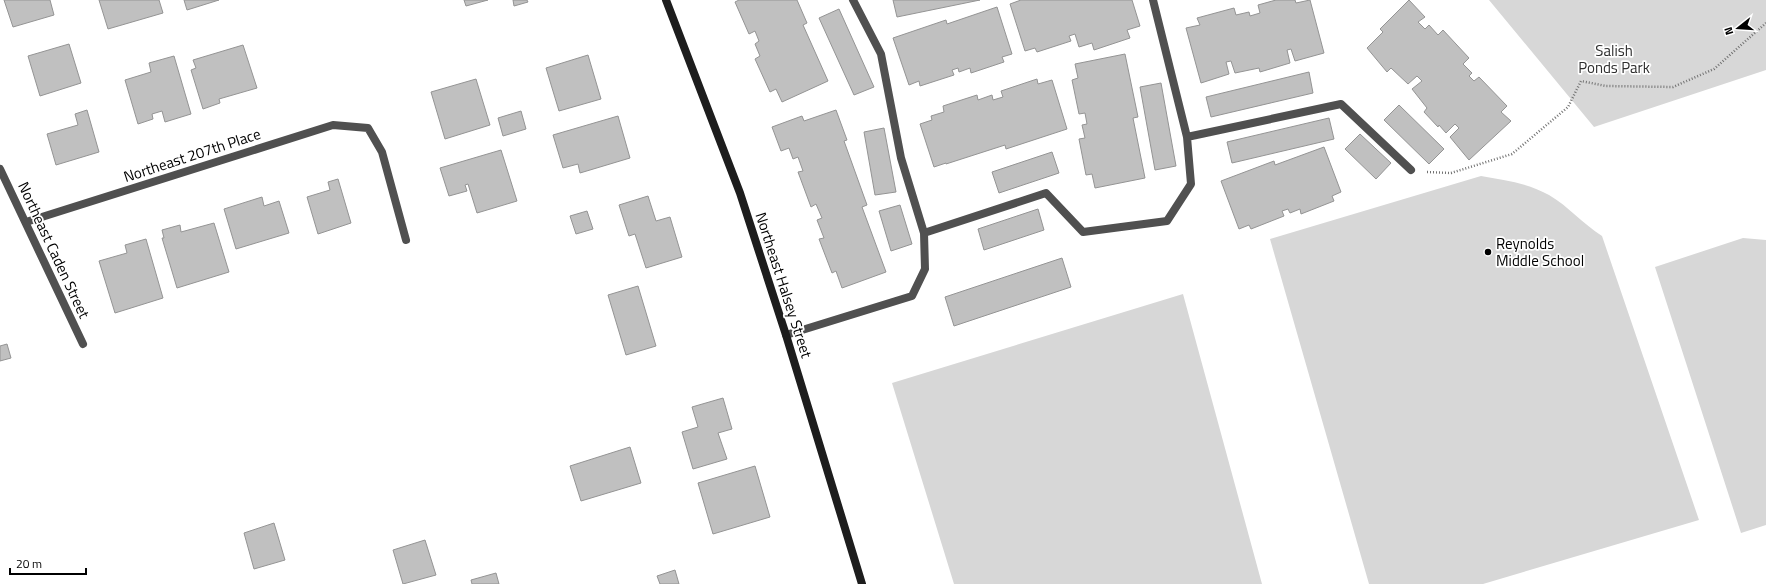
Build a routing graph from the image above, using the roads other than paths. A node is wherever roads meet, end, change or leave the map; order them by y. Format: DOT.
graph roads {
  1 [pos="666,0"];
  2 [pos="853,0"];
  3 [pos="1153,0"];
  4 [pos="1186,137"];
  5 [pos="0,169"];
  6 [pos="1411,170"];
  7 [pos="26,222"];
  8 [pos="924,233"];
  9 [pos="406,240"];
  10 [pos="786,335"];
  11 [pos="84,344"];
  12 [pos="862,584"];
  1 -- 10 [label="street, Northeast Halsey Street"];
  2 -- 8 [label="street"];
  3 -- 4 [label="street"];
  4 -- 6 [label="street"];
  4 -- 8 [label="street"];
  5 -- 7 [label="street, Northeast Caden Street"];
  7 -- 9 [label="street, Northeast 207th Place"];
  7 -- 11 [label="street, Northeast Caden Street"];
  8 -- 10 [label="street"];
  10 -- 12 [label="street, Northeast Halsey Street"];
}
